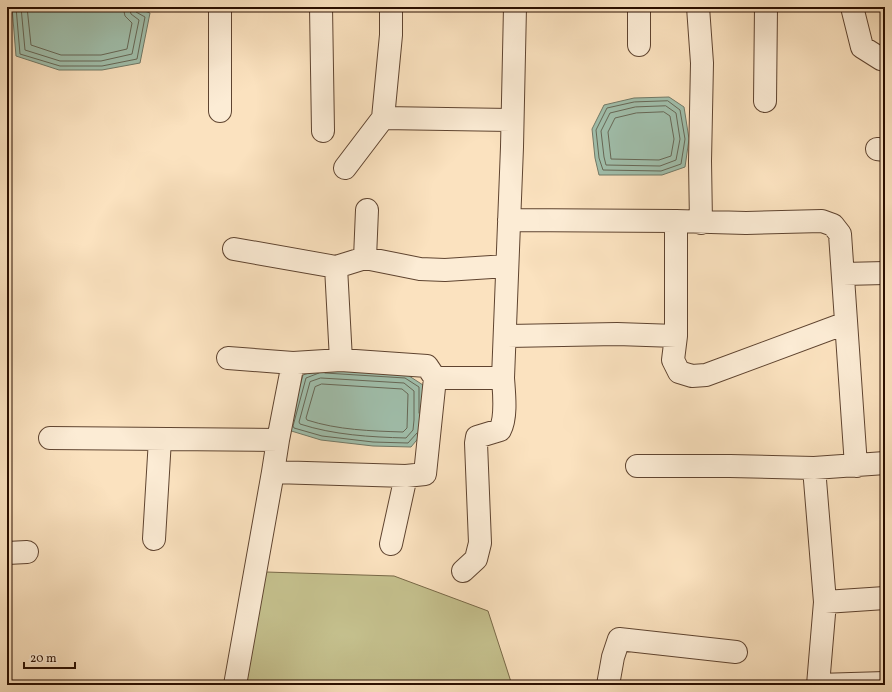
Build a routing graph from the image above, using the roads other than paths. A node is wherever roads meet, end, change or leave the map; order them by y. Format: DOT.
graph roads {
  1 [pos="220,7"];
  2 [pos="321,7"];
  3 [pos="391,7"];
  4 [pos="515,7"];
  5 [pos="639,7"];
  6 [pos="698,7"];
  7 [pos="766,7"];
  8 [pos="852,7"];
  9 [pos="639,45"];
  10 [pos="885,60"];
  11 [pos="765,101"];
  12 [pos="220,111"];
  13 [pos="383,118"];
  14 [pos="512,120"];
  15 [pos="323,131"];
  16 [pos="345,168"];
  17 [pos="367,210"];
  18 [pos="509,220"];
  19 [pos="676,221"];
  20 [pos="701,223"];
  21 [pos="234,249"];
  22 [pos="365,258"];
  23 [pos="507,266"];
  24 [pos="336,267"];
  25 [pos="885,273"];
  26 [pos="843,274"];
  27 [pos="846,323"];
  28 [pos="505,336"];
  29 [pos="676,336"];
  30 [pos="228,358"];
  31 [pos="341,360"];
  32 [pos="293,362"];
  33 [pos="435,378"];
  34 [pos="503,378"];
  35 [pos="50,438"];
  36 [pos="160,439"];
  37 [pos="278,440"];
  38 [pos="885,464"];
  39 [pos="637,466"];
  40 [pos="856,466"];
  41 [pos="814,468"];
  42 [pos="273,472"];
  43 [pos="406,476"];
  44 [pos="154,539"];
  45 [pos="391,544"];
  46 [pos="463,571"];
  47 [pos="885,598"];
  48 [pos="825,602"];
  49 [pos="736,652"];
  50 [pos="885,683"];
  51 [pos="235,685"];
  52 [pos="608,685"];
  53 [pos="818,685"];
  1 -- 12 [label="street"];
  2 -- 15 [label="street"];
  3 -- 13 [label="street"];
  4 -- 14 [label="street"];
  5 -- 9 [label="street"];
  6 -- 20 [label="street"];
  7 -- 11 [label="street"];
  8 -- 10 [label="street"];
  13 -- 14 [label="street"];
  13 -- 16 [label="street"];
  14 -- 18 [label="street"];
  17 -- 22 [label="street"];
  18 -- 19 [label="street"];
  18 -- 23 [label="street"];
  19 -- 20 [label="street"];
  19 -- 29 [label="street"];
  20 -- 26 [label="street"];
  21 -- 24 [label="street"];
  22 -- 23 [label="street"];
  22 -- 24 [label="street"];
  23 -- 28 [label="street"];
  24 -- 31 [label="street"];
  25 -- 26 [label="street"];
  26 -- 27 [label="street"];
  27 -- 29 [label="street"];
  27 -- 40 [label="street"];
  28 -- 29 [label="street"];
  28 -- 34 [label="street"];
  30 -- 32 [label="street"];
  31 -- 32 [label="street"];
  31 -- 33 [label="street"];
  32 -- 37 [label="street"];
  33 -- 34 [label="street"];
  33 -- 43 [label="street"];
  34 -- 46 [label="street"];
  35 -- 36 [label="street"];
  36 -- 37 [label="street"];
  36 -- 44 [label="street"];
  37 -- 42 [label="street"];
  38 -- 40 [label="street"];
  39 -- 41 [label="street"];
  40 -- 41 [label="street"];
  41 -- 48 [label="street"];
  42 -- 43 [label="street"];
  42 -- 51 [label="street"];
  43 -- 45 [label="street"];
  47 -- 48 [label="street"];
  48 -- 53 [label="street"];
  49 -- 52 [label="street"];
  50 -- 53 [label="street"];
}
